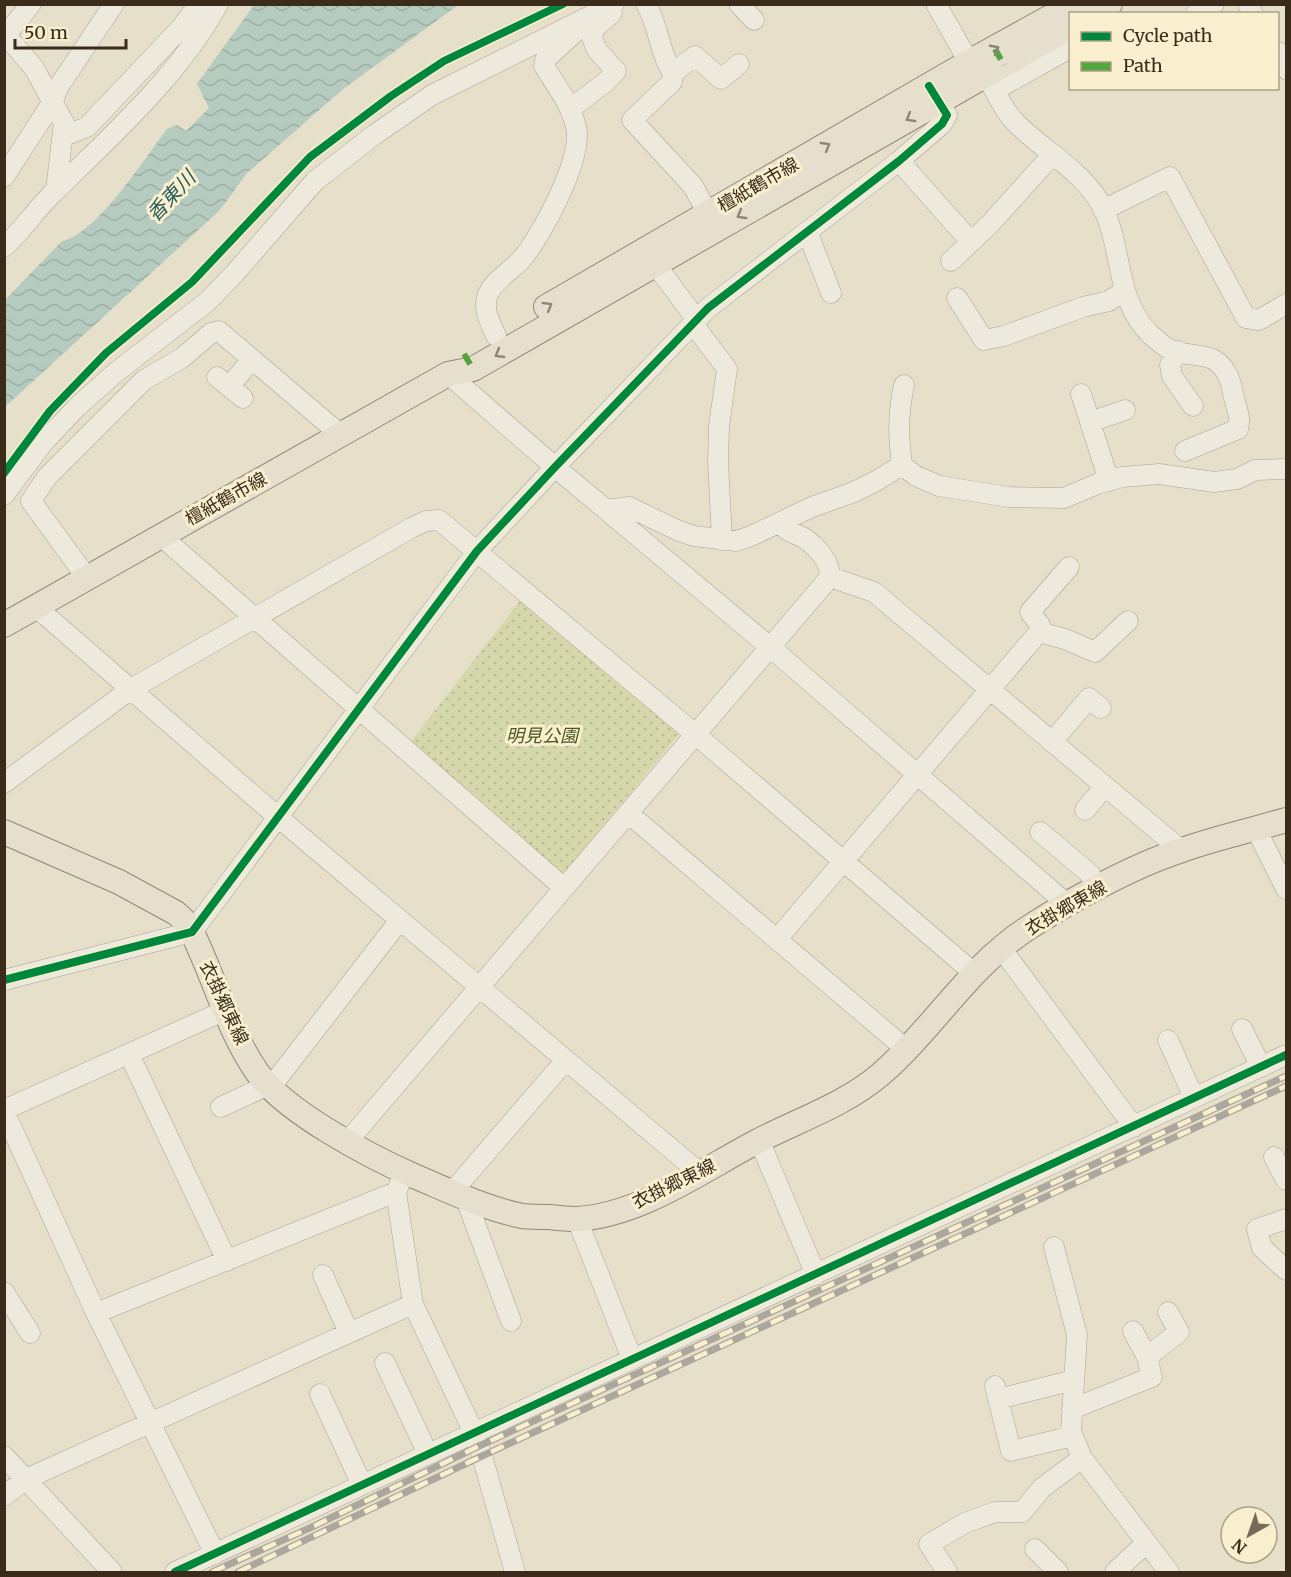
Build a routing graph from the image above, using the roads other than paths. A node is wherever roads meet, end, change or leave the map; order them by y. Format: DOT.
graph roads {
  1 [pos="31,4"];
  2 [pos="114,4"];
  3 [pos="199,4"];
  4 [pos="218,4"];
  5 [pos="614,4"];
  6 [pos="646,4"];
  7 [pos="739,4"];
  8 [pos="936,4"];
  9 [pos="1074,4"];
  10 [pos="1110,4"];
  11 [pos="1214,4"];
  12 [pos="1097,12"];
  13 [pos="1200,12"];
  14 [pos="589,17"];
  15 [pos="754,21"];
  16 [pos="1069,28"];
  17 [pos="6,36"];
  18 [pos="1069,49"];
  19 [pos="1279,54"];
  20 [pos="739,64"];
  21 [pos="1287,69"];
  22 [pos="673,74"];
  23 [pos="983,76"];
  24 [pos="934,94"];
  25 [pos="52,103"];
  26 [pos="570,109"];
  27 [pos="64,136"];
  28 [pos="1053,154"];
  29 [pos="899,161"];
  30 [pos="4,177"];
  31 [pos="56,190"];
  32 [pos="1103,210"];
  33 [pos="708,214"];
  34 [pos="807,231"];
  35 [pos="971,242"];
  36 [pos="4,247"];
  37 [pos="951,261"];
  38 [pos="655,264"];
  39 [pos="1124,291"];
  40 [pos="831,293"];
  41 [pos="957,298"];
  42 [pos="1287,304"];
  43 [pos="695,322"];
  44 [pos="496,336"];
  45 [pos="1178,351"];
  46 [pos="252,359"];
  47 [pos="448,374"];
  48 [pos="904,385"];
  49 [pos="229,387"];
  50 [pos="1081,393"];
  51 [pos="1193,406"];
  52 [pos="1125,410"];
  53 [pos="1090,422"];
  54 [pos="341,435"];
  55 [pos="1185,451"];
  56 [pos="902,465"];
  57 [pos="555,467"];
  58 [pos="1287,469"];
  59 [pos="1109,481"];
  60 [pos="4,495"];
  61 [pos="606,510"];
  62 [pos="780,523"];
  63 [pos="161,536"];
  64 [pos="722,540"];
  65 [pos="477,551"];
  66 [pos="1069,567"];
  67 [pos="830,577"];
  68 [pos="87,578"];
  69 [pos="36,607"];
  70 [pos="256,617"];
  71 [pos="1128,621"];
  72 [pos="4,625"];
  73 [pos="1039,632"];
  74 [pos="770,647"];
  75 [pos="131,690"];
  76 [pos="990,690"];
  77 [pos="360,708"];
  78 [pos="1101,708"];
  79 [pos="696,734"];
  80 [pos="1052,742"];
  81 [pos="917,774"];
  82 [pos="4,783"];
  83 [pos="1105,786"];
  84 [pos="1085,810"];
  85 [pos="628,813"];
  86 [pos="279,818"];
  87 [pos="1287,820"];
  88 [pos="1256,829"];
  89 [pos="4,832"];
  90 [pos="1040,832"];
  91 [pos="1181,850"];
  92 [pos="843,861"];
  93 [pos="564,888"];
  94 [pos="1096,889"];
  95 [pos="1287,889"];
  96 [pos="1067,904"];
  97 [pos="400,920"];
  98 [pos="192,932"];
  99 [pos="777,939"];
  100 [pos="1001,948"];
  101 [pos="975,974"];
  102 [pos="4,980"];
  103 [pos="480,987"];
  104 [pos="226,1010"];
  105 [pos="1242,1029"];
  106 [pos="1168,1040"];
  107 [pos="907,1050"];
  108 [pos="129,1054"];
  109 [pos="1287,1055"];
  110 [pos="566,1060"];
  111 [pos="1261,1067"];
  112 [pos="269,1086"];
  113 [pos="1194,1098"];
  114 [pos="221,1107"];
  115 [pos="4,1111"];
  116 [pos="1134,1127"];
  117 [pos="759,1140"];
  118 [pos="347,1142"];
  119 [pos="1275,1157"];
  120 [pos="700,1174"];
  121 [pos="1287,1180"];
  122 [pos="400,1182"];
  123 [pos="459,1196"];
  124 [pos="1287,1218"];
  125 [pos="577,1219"];
  126 [pos="1054,1247"];
  127 [pos="226,1261"];
  128 [pos="1287,1270"];
  129 [pos="324,1275"];
  130 [pos="816,1275"];
  131 [pos="4,1292"];
  132 [pos="413,1304"];
  133 [pos="1168,1311"];
  134 [pos="96,1313"];
  135 [pos="511,1321"];
  136 [pos="1133,1331"];
  137 [pos="30,1333"];
  138 [pos="349,1333"];
  139 [pos="1147,1357"];
  140 [pos="632,1359"];
  141 [pos="385,1363"];
  142 [pos="1074,1380"];
  143 [pos="320,1394"];
  144 [pos="1072,1410"];
  145 [pos="150,1422"];
  146 [pos="474,1433"];
  147 [pos="1073,1437"];
  148 [pos="428,1454"];
  149 [pos="4,1456"];
  150 [pos="1082,1458"];
  151 [pos="26,1479"];
  152 [pos="362,1485"];
  153 [pos="4,1496"];
  154 [pos="1146,1543"];
  155 [pos="1035,1549"];
  156 [pos="215,1554"];
  157 [pos="112,1572"];
  158 [pos="175,1572"];
  159 [pos="515,1572"];
  160 [pos="947,1572"];
  161 [pos="1058,1572"];
  162 [pos="1115,1572"];
  163 [pos="1169,1572"];
  1 -- 17 [label="street"];
  2 -- 25 [label="street"];
  3 -- 27 [label="street"];
  4 -- 31 [label="street"];
  5 -- 14 [label="street"];
  5 -- 26 [label="street"];
  6 -- 22 [label="street"];
  7 -- 15 [label="street"];
  8 -- 23 [label="street"];
  23 -- 9 [label="main road, 檀紙鶴市線, one-way"];
  10 -- 12 [label="main road"];
  11 -- 13 [label="street"];
  14 -- 26 [label="street"];
  14 -- 60 [label="street"];
  16 -- 23 [label="main road, 檀紙鶴市線"];
  17 -- 25 [label="street"];
  18 -- 23 [label="street"];
  19 -- 21 [label="street"];
  20 -- 22 [label="street"];
  22 -- 33 [label="street"];
  23 -- 24 [label="main road, 檀紙鶴市線"];
  23 -- 28 [label="street"];
  24 -- 29 [label="street"];
  33 -- 24 [label="main road, 檀紙鶴市線, one-way"];
  24 -- 38 [label="main road, 檀紙鶴市線, one-way"];
  25 -- 27 [label="street"];
  25 -- 30 [label="street"];
  26 -- 44 [label="street"];
  27 -- 31 [label="street"];
  28 -- 32 [label="street"];
  28 -- 35 [label="street"];
  29 -- 34 [label="street"];
  29 -- 35 [label="street"];
  31 -- 36 [label="street"];
  32 -- 39 [label="street"];
  32 -- 42 [label="street"];
  44 -- 33 [label="main road, 檀紙鶴市線, one-way"];
  34 -- 40 [label="street"];
  34 -- 43 [label="street"];
  35 -- 37 [label="street"];
  38 -- 43 [label="street"];
  38 -- 47 [label="main road, 檀紙鶴市線, one-way"];
  39 -- 41 [label="street"];
  39 -- 45 [label="street"];
  43 -- 57 [label="street"];
  43 -- 64 [label="street"];
  44 -- 47 [label="main road, 檀紙鶴市線"];
  45 -- 51 [label="street"];
  45 -- 55 [label="street"];
  46 -- 49 [label="street"];
  46 -- 54 [label="street"];
  46 -- 68 [label="street"];
  47 -- 54 [label="main road, 檀紙鶴市線"];
  47 -- 57 [label="street"];
  48 -- 56 [label="street"];
  50 -- 53 [label="street"];
  52 -- 53 [label="street"];
  53 -- 59 [label="street"];
  54 -- 63 [label="main road, 檀紙鶴市線"];
  56 -- 59 [label="street"];
  56 -- 62 [label="street"];
  57 -- 61 [label="street"];
  57 -- 65 [label="street"];
  58 -- 59 [label="street"];
  61 -- 64 [label="street"];
  61 -- 74 [label="street"];
  62 -- 64 [label="street"];
  62 -- 67 [label="street"];
  63 -- 68 [label="main road, 檀紙鶴市線"];
  63 -- 70 [label="street"];
  65 -- 70 [label="street"];
  65 -- 77 [label="street"];
  65 -- 79 [label="street"];
  66 -- 73 [label="street"];
  67 -- 74 [label="street"];
  67 -- 76 [label="street"];
  68 -- 69 [label="main road, 檀紙鶴市線"];
  69 -- 72 [label="main road, 檀紙鶴市線"];
  69 -- 75 [label="street"];
  70 -- 75 [label="street"];
  70 -- 77 [label="street"];
  71 -- 73 [label="street"];
  73 -- 76 [label="street"];
  74 -- 79 [label="street"];
  74 -- 81 [label="street"];
  75 -- 82 [label="street"];
  75 -- 86 [label="street"];
  76 -- 80 [label="street"];
  76 -- 81 [label="street"];
  77 -- 86 [label="street"];
  77 -- 93 [label="street"];
  78 -- 80 [label="street"];
  79 -- 85 [label="street"];
  79 -- 92 [label="street"];
  80 -- 83 [label="street"];
  81 -- 92 [label="street"];
  81 -- 96 [label="street"];
  83 -- 84 [label="street"];
  83 -- 91 [label="street"];
  85 -- 93 [label="street"];
  85 -- 99 [label="street"];
  86 -- 97 [label="street"];
  86 -- 98 [label="street"];
  87 -- 88 [label="main road, 衣掛郷東線"];
  88 -- 91 [label="main road, 衣掛郷東線"];
  88 -- 95 [label="street"];
  89 -- 98 [label="main road, 衣掛郷東線"];
  90 -- 94 [label="street"];
  91 -- 94 [label="main road, 衣掛郷東線"];
  92 -- 99 [label="street"];
  92 -- 101 [label="street"];
  93 -- 103 [label="street"];
  94 -- 96 [label="main road, 衣掛郷東線"];
  96 -- 100 [label="main road, 衣掛郷東線"];
  97 -- 103 [label="street"];
  97 -- 112 [label="street"];
  98 -- 102 [label="street"];
  98 -- 104 [label="main road, 衣掛郷東線"];
  99 -- 107 [label="street"];
  100 -- 101 [label="main road, 衣掛郷東線"];
  100 -- 116 [label="street"];
  101 -- 107 [label="main road, 衣掛郷東線"];
  103 -- 110 [label="street"];
  103 -- 118 [label="street"];
  104 -- 108 [label="street"];
  104 -- 112 [label="main road, 衣掛郷東線"];
  105 -- 111 [label="street"];
  106 -- 113 [label="street"];
  107 -- 117 [label="main road, 衣掛郷東線"];
  108 -- 115 [label="street"];
  108 -- 127 [label="street"];
  109 -- 111 [label="street"];
  110 -- 120 [label="street"];
  110 -- 123 [label="street"];
  111 -- 113 [label="street"];
  112 -- 114 [label="street"];
  112 -- 118 [label="main road, 衣掛郷東線"];
  113 -- 116 [label="street"];
  115 -- 134 [label="street"];
  116 -- 130 [label="street"];
  117 -- 120 [label="main road, 衣掛郷東線"];
  117 -- 130 [label="street"];
  118 -- 122 [label="main road, 衣掛郷東線"];
  119 -- 121 [label="street"];
  120 -- 125 [label="main road, 衣掛郷東線"];
  122 -- 123 [label="main road, 衣掛郷東線"];
  122 -- 127 [label="street"];
  122 -- 132 [label="street"];
  123 -- 125 [label="main road, 衣掛郷東線"];
  123 -- 135 [label="street"];
  124 -- 128 [label="street"];
  125 -- 140 [label="street"];
  126 -- 142 [label="street"];
  127 -- 134 [label="street"];
  129 -- 138 [label="street"];
  130 -- 140 [label="street"];
  131 -- 137 [label="street"];
  132 -- 138 [label="street"];
  132 -- 146 [label="street"];
  133 -- 139 [label="street"];
  134 -- 145 [label="street"];
  136 -- 139 [label="street"];
  138 -- 145 [label="street"];
  139 -- 144 [label="street"];
  140 -- 146 [label="street"];
  141 -- 148 [label="street"];
  142 -- 144 [label="street"];
  142 -- 147 [label="street"];
  143 -- 152 [label="street"];
  144 -- 147 [label="street"];
  145 -- 151 [label="street"];
  145 -- 156 [label="street"];
  146 -- 148 [label="street"];
  146 -- 159 [label="street"];
  147 -- 150 [label="street"];
  148 -- 152 [label="street"];
  149 -- 151 [label="street"];
  150 -- 154 [label="street"];
  150 -- 160 [label="street"];
  151 -- 153 [label="street"];
  151 -- 157 [label="street"];
  152 -- 156 [label="street"];
  154 -- 162 [label="street"];
  154 -- 163 [label="street"];
  155 -- 161 [label="street"];
  156 -- 158 [label="street"];
}
